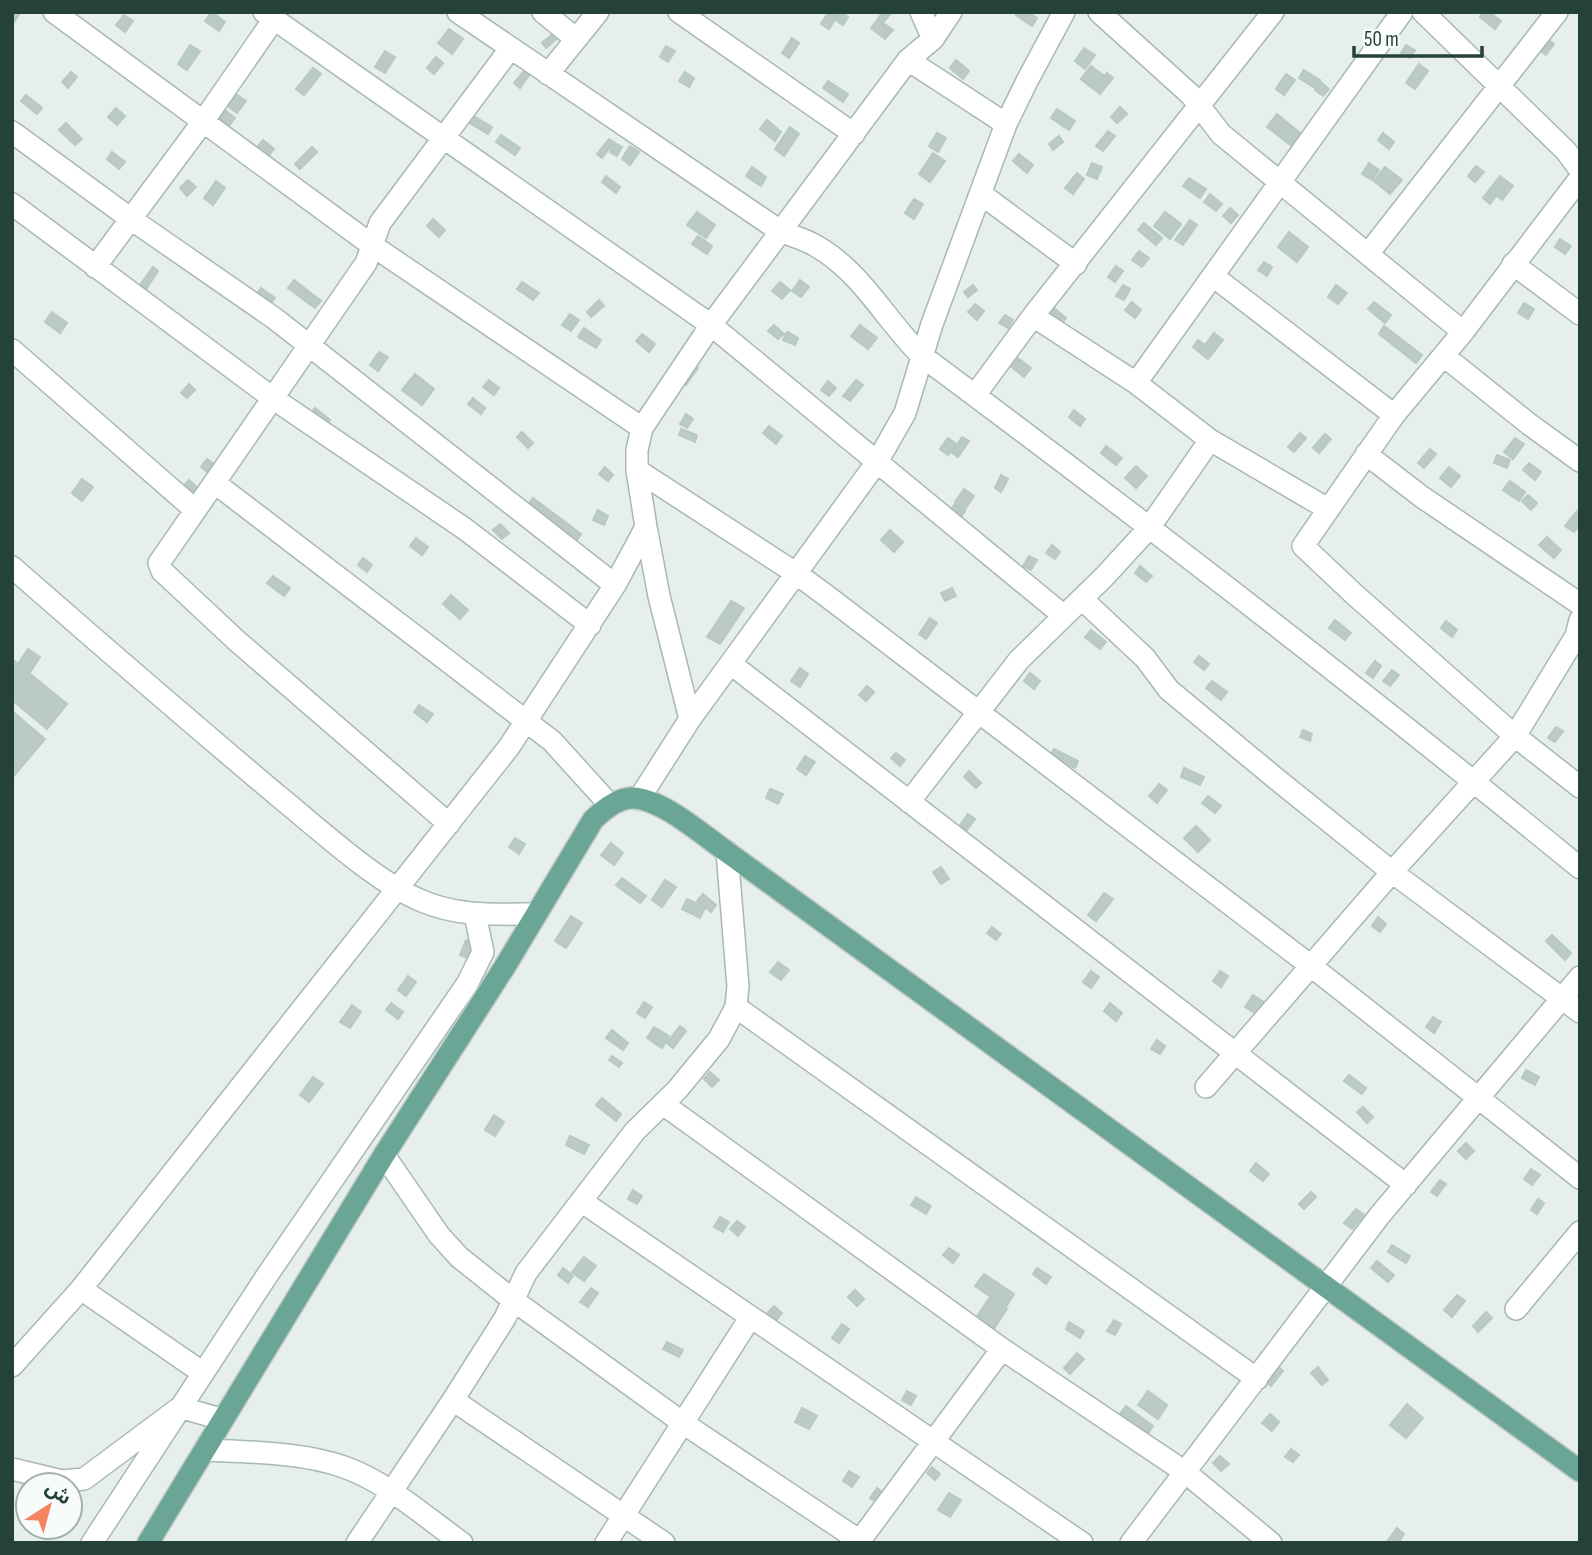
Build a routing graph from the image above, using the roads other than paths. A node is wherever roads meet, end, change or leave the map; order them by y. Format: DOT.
graph roads {
  1 [pos="54,12"];
  2 [pos="458,12"];
  3 [pos="543,12"];
  4 [pos="598,12"];
  5 [pos="679,12"];
  6 [pos="921,12"];
  7 [pos="951,12"];
  8 [pos="1065,12"];
  9 [pos="1099,12"];
  10 [pos="1402,12"];
  11 [pos="1423,12"];
  12 [pos="1557,12"];
  13 [pos="1263,15"];
  14 [pos="269,16"];
  15 [pos="576,39"];
  16 [pos="933,39"];
  17 [pos="510,49"];
  18 [pos="908,61"];
  19 [pos="548,74"];
  20 [pos="1499,86"];
  21 [pos="1200,106"];
  22 [pos="202,122"];
  23 [pos="1006,124"];
  24 [pos="12,132"];
  25 [pos="854,134"];
  26 [pos="444,138"];
  27 [pos="1580,170"];
  28 [pos="1580,178"];
  29 [pos="1282,182"];
  30 [pos="981,194"];
  31 [pos="12,204"];
  32 [pos="131,219"];
  33 [pos="780,231"];
  34 [pos="373,246"];
  35 [pos="1368,254"];
  36 [pos="1076,264"];
  37 [pos="1513,264"];
  38 [pos="95,267"];
  39 [pos="1213,276"];
  40 [pos="1580,314"];
  41 [pos="1033,316"];
  42 [pos="710,325"];
  43 [pos="1463,332"];
  44 [pos="307,346"];
  45 [pos="12,350"];
  46 [pos="922,356"];
  47 [pos="1444,356"];
  48 [pos="1136,383"];
  49 [pos="975,395"];
  50 [pos="274,398"];
  51 [pos="1394,415"];
  52 [pos="642,428"];
  53 [pos="1210,440"];
  54 [pos="1366,454"];
  55 [pos="1580,460"];
  56 [pos="877,462"];
  57 [pos="637,470"];
  58 [pos="215,483"];
  59 [pos="194,509"];
  60 [pos="1328,509"];
  61 [pos="646,527"];
  62 [pos="1149,528"];
  63 [pos="12,566"];
  64 [pos="797,574"];
  65 [pos="615,585"];
  66 [pos="1082,599"];
  67 [pos="1580,604"];
  68 [pos="1064,616"];
  69 [pos="590,625"];
  70 [pos="1578,632"];
  71 [pos="731,664"];
  72 [pos="978,713"];
  73 [pos="690,719"];
  74 [pos="528,721"];
  75 [pos="1515,736"];
  76 [pos="1474,781"];
  77 [pos="1580,787"];
  78 [pos="639,799"];
  79 [pos="909,802"];
  80 [pos="610,805"];
  81 [pos="449,824"];
  82 [pos="727,852"];
  83 [pos="1580,868"];
  84 [pos="1392,872"];
  85 [pos="398,890"];
  86 [pos="536,914"];
  87 [pos="475,915"];
  88 [pos="1311,966"];
  89 [pos="1580,977"];
  90 [pos="1562,998"];
  91 [pos="736,1007"];
  92 [pos="1580,1012"];
  93 [pos="1238,1053"];
  94 [pos="1206,1087"];
  95 [pos="1479,1099"];
  96 [pos="663,1104"];
  97 [pos="384,1155"];
  98 [pos="1580,1178"];
  99 [pos="1406,1185"];
  100 [pos="581,1200"];
  101 [pos="1576,1244"];
  102 [pos="1327,1287"];
  103 [pos="81,1289"];
  104 [pos="513,1300"];
  105 [pos="1516,1308"];
  106 [pos="750,1318"];
  107 [pos="1002,1349"];
  108 [pos="12,1366"];
  109 [pos="202,1373"];
  110 [pos="1257,1379"];
  111 [pos="453,1401"];
  112 [pos="178,1409"];
  113 [pos="221,1419"];
  114 [pos="682,1423"];
  115 [pos="932,1441"];
  116 [pos="205,1450"];
  117 [pos="12,1469"];
  118 [pos="1580,1471"];
  119 [pos="1185,1472"];
  120 [pos="392,1493"];
  121 [pos="623,1516"];
  122 [pos="860,1542"];
  123 [pos="92,1543"];
  124 [pos="148,1543"];
  125 [pos="357,1543"];
  126 [pos="462,1543"];
  127 [pos="606,1543"];
  128 [pos="664,1543"];
  129 [pos="1082,1543"];
  130 [pos="1131,1543"];
  131 [pos="1270,1543"];
  1 -- 22 [label="street"];
  2 -- 17 [label="street"];
  3 -- 15 [label="street"];
  4 -- 15 [label="street"];
  5 -- 25 [label="street"];
  6 -- 16 [label="street"];
  7 -- 16 [label="street"];
  8 -- 23 [label="street"];
  9 -- 21 [label="street"];
  10 -- 29 [label="street"];
  11 -- 20 [label="street"];
  12 -- 20 [label="street"];
  13 -- 21 [label="street"];
  14 -- 22 [label="street"];
  14 -- 26 [label="street"];
  15 -- 19 [label="street"];
  16 -- 18 [label="street"];
  17 -- 19 [label="street"];
  17 -- 26 [label="street"];
  18 -- 23 [label="street"];
  18 -- 25 [label="street"];
  19 -- 33 [label="street"];
  20 -- 27 [label="street"];
  20 -- 35 [label="street"];
  21 -- 29 [label="street"];
  21 -- 36 [label="street"];
  22 -- 32 [label="street"];
  22 -- 34 [label="street"];
  23 -- 30 [label="street"];
  24 -- 32 [label="street"];
  25 -- 33 [label="street"];
  26 -- 34 [label="street"];
  26 -- 42 [label="street"];
  28 -- 37 [label="street"];
  29 -- 35 [label="street"];
  29 -- 39 [label="street"];
  30 -- 36 [label="street"];
  30 -- 46 [label="street"];
  31 -- 38 [label="street"];
  32 -- 38 [label="street"];
  32 -- 44 [label="street"];
  33 -- 42 [label="street"];
  33 -- 46 [label="street"];
  34 -- 44 [label="street"];
  34 -- 52 [label="street"];
  35 -- 43 [label="street"];
  36 -- 41 [label="street"];
  37 -- 40 [label="street"];
  37 -- 43 [label="street"];
  38 -- 50 [label="street"];
  39 -- 48 [label="street"];
  39 -- 51 [label="street"];
  41 -- 48 [label="street"];
  41 -- 49 [label="street"];
  42 -- 52 [label="street"];
  42 -- 56 [label="street"];
  43 -- 47 [label="street"];
  44 -- 50 [label="street"];
  44 -- 65 [label="street"];
  45 -- 59 [label="street"];
  46 -- 49 [label="street"];
  46 -- 56 [label="street"];
  47 -- 51 [label="street"];
  47 -- 55 [label="street"];
  48 -- 53 [label="street"];
  49 -- 62 [label="street"];
  50 -- 58 [label="street"];
  50 -- 69 [label="street"];
  51 -- 54 [label="street"];
  52 -- 57 [label="street"];
  53 -- 60 [label="street"];
  53 -- 62 [label="street"];
  54 -- 60 [label="street"];
  54 -- 67 [label="street"];
  56 -- 64 [label="street"];
  56 -- 68 [label="street"];
  57 -- 61 [label="street"];
  57 -- 64 [label="street"];
  58 -- 59 [label="street"];
  58 -- 74 [label="street"];
  59 -- 81 [label="street"];
  60 -- 75 [label="street"];
  61 -- 65 [label="street"];
  61 -- 73 [label="street"];
  62 -- 66 [label="street"];
  62 -- 76 [label="street"];
  63 -- 85 [label="street"];
  64 -- 71 [label="street"];
  64 -- 72 [label="street"];
  65 -- 69 [label="street"];
  66 -- 68 [label="street"];
  66 -- 84 [label="street"];
  68 -- 72 [label="street"];
  69 -- 74 [label="street"];
  70 -- 75 [label="street"];
  71 -- 73 [label="street"];
  71 -- 79 [label="street"];
  72 -- 79 [label="street"];
  72 -- 88 [label="street"];
  73 -- 78 [label="street"];
  74 -- 80 [label="street"];
  74 -- 81 [label="street"];
  75 -- 76 [label="street"];
  75 -- 77 [label="street"];
  76 -- 83 [label="street"];
  76 -- 84 [label="street"];
  78 -- 80 [label="main road"];
  78 -- 82 [label="main road"];
  79 -- 93 [label="street"];
  80 -- 86 [label="main road"];
  81 -- 85 [label="street"];
  82 -- 91 [label="street"];
  82 -- 102 [label="main road"];
  84 -- 88 [label="street"];
  84 -- 90 [label="street"];
  85 -- 87 [label="street"];
  85 -- 103 [label="street"];
  86 -- 87 [label="street"];
  86 -- 97 [label="main road"];
  87 -- 109 [label="street"];
  88 -- 93 [label="street"];
  88 -- 95 [label="street"];
  89 -- 90 [label="street"];
  90 -- 92 [label="street"];
  90 -- 95 [label="street"];
  91 -- 96 [label="street"];
  91 -- 110 [label="street"];
  93 -- 94 [label="street"];
  93 -- 99 [label="street"];
  95 -- 98 [label="street"];
  95 -- 99 [label="street"];
  96 -- 100 [label="street"];
  96 -- 107 [label="street"];
  97 -- 104 [label="street"];
  97 -- 113 [label="main road"];
  99 -- 102 [label="street"];
  100 -- 104 [label="street"];
  100 -- 106 [label="street"];
  101 -- 105 [label="street"];
  102 -- 110 [label="street"];
  102 -- 118 [label="main road"];
  103 -- 108 [label="street"];
  103 -- 109 [label="street"];
  104 -- 111 [label="street"];
  104 -- 114 [label="street"];
  106 -- 114 [label="street"];
  106 -- 115 [label="street"];
  107 -- 115 [label="street"];
  107 -- 119 [label="street"];
  109 -- 112 [label="street"];
  110 -- 119 [label="street"];
  111 -- 120 [label="street"];
  111 -- 121 [label="street"];
  112 -- 113 [label="street"];
  112 -- 117 [label="street"];
  112 -- 123 [label="street"];
  113 -- 116 [label="main road"];
  114 -- 121 [label="street"];
  114 -- 122 [label="street"];
  115 -- 122 [label="street"];
  115 -- 129 [label="street"];
  116 -- 120 [label="street"];
  116 -- 124 [label="main road"];
  119 -- 130 [label="street"];
  119 -- 131 [label="street"];
  120 -- 125 [label="street"];
  120 -- 126 [label="street"];
  121 -- 127 [label="street"];
  121 -- 128 [label="street"];
}
